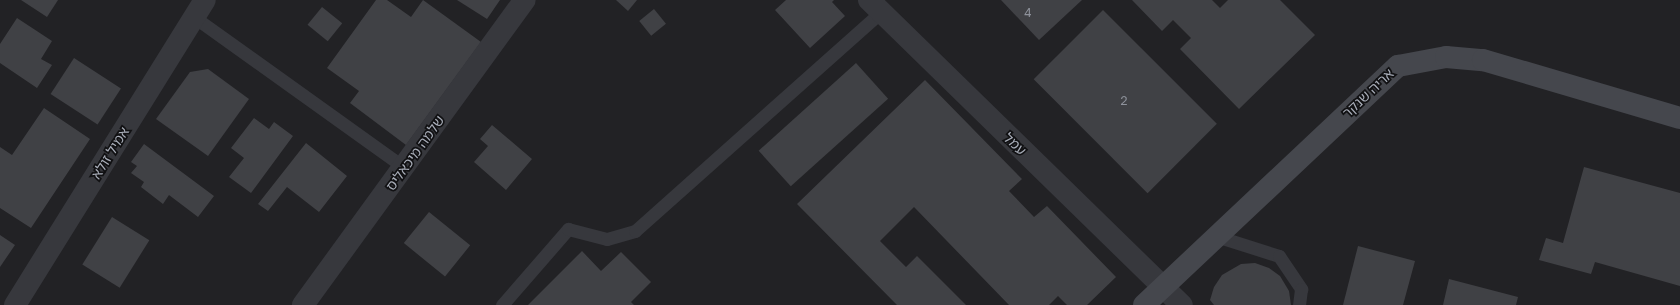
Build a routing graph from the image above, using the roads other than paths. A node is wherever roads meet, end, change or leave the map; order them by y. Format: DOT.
graph roads {
  1 [pos="524,0"];
  2 [pos="874,7"];
  3 [pos="199,8"];
  4 [pos="1680,118"];
  5 [pos="405,168"];
  6 [pos="1216,236"];
  7 [pos="1164,286"];
  8 [pos="15,305"];
  9 [pos="303,305"];
  10 [pos="502,305"];
  11 [pos="1144,305"];
  12 [pos="1182,305"];
  13 [pos="1299,305"];
  1 -- 5 [label="street, שלמה מיכאליס"];
  2 -- 7 [label="street, עמל"];
  2 -- 10 [label="lane"];
  3 -- 5 [label="lane"];
  3 -- 8 [label="street, אמיל זולא"];
  4 -- 6 [label="street, אריה שנקר"];
  5 -- 9 [label="street, שלמה מיכאליס"];
  6 -- 7 [label="street, אריה שנקר"];
  6 -- 13 [label="lane"];
  7 -- 11 [label="street, אריה שנקר"];
  7 -- 12 [label="street, עמל"];
}
